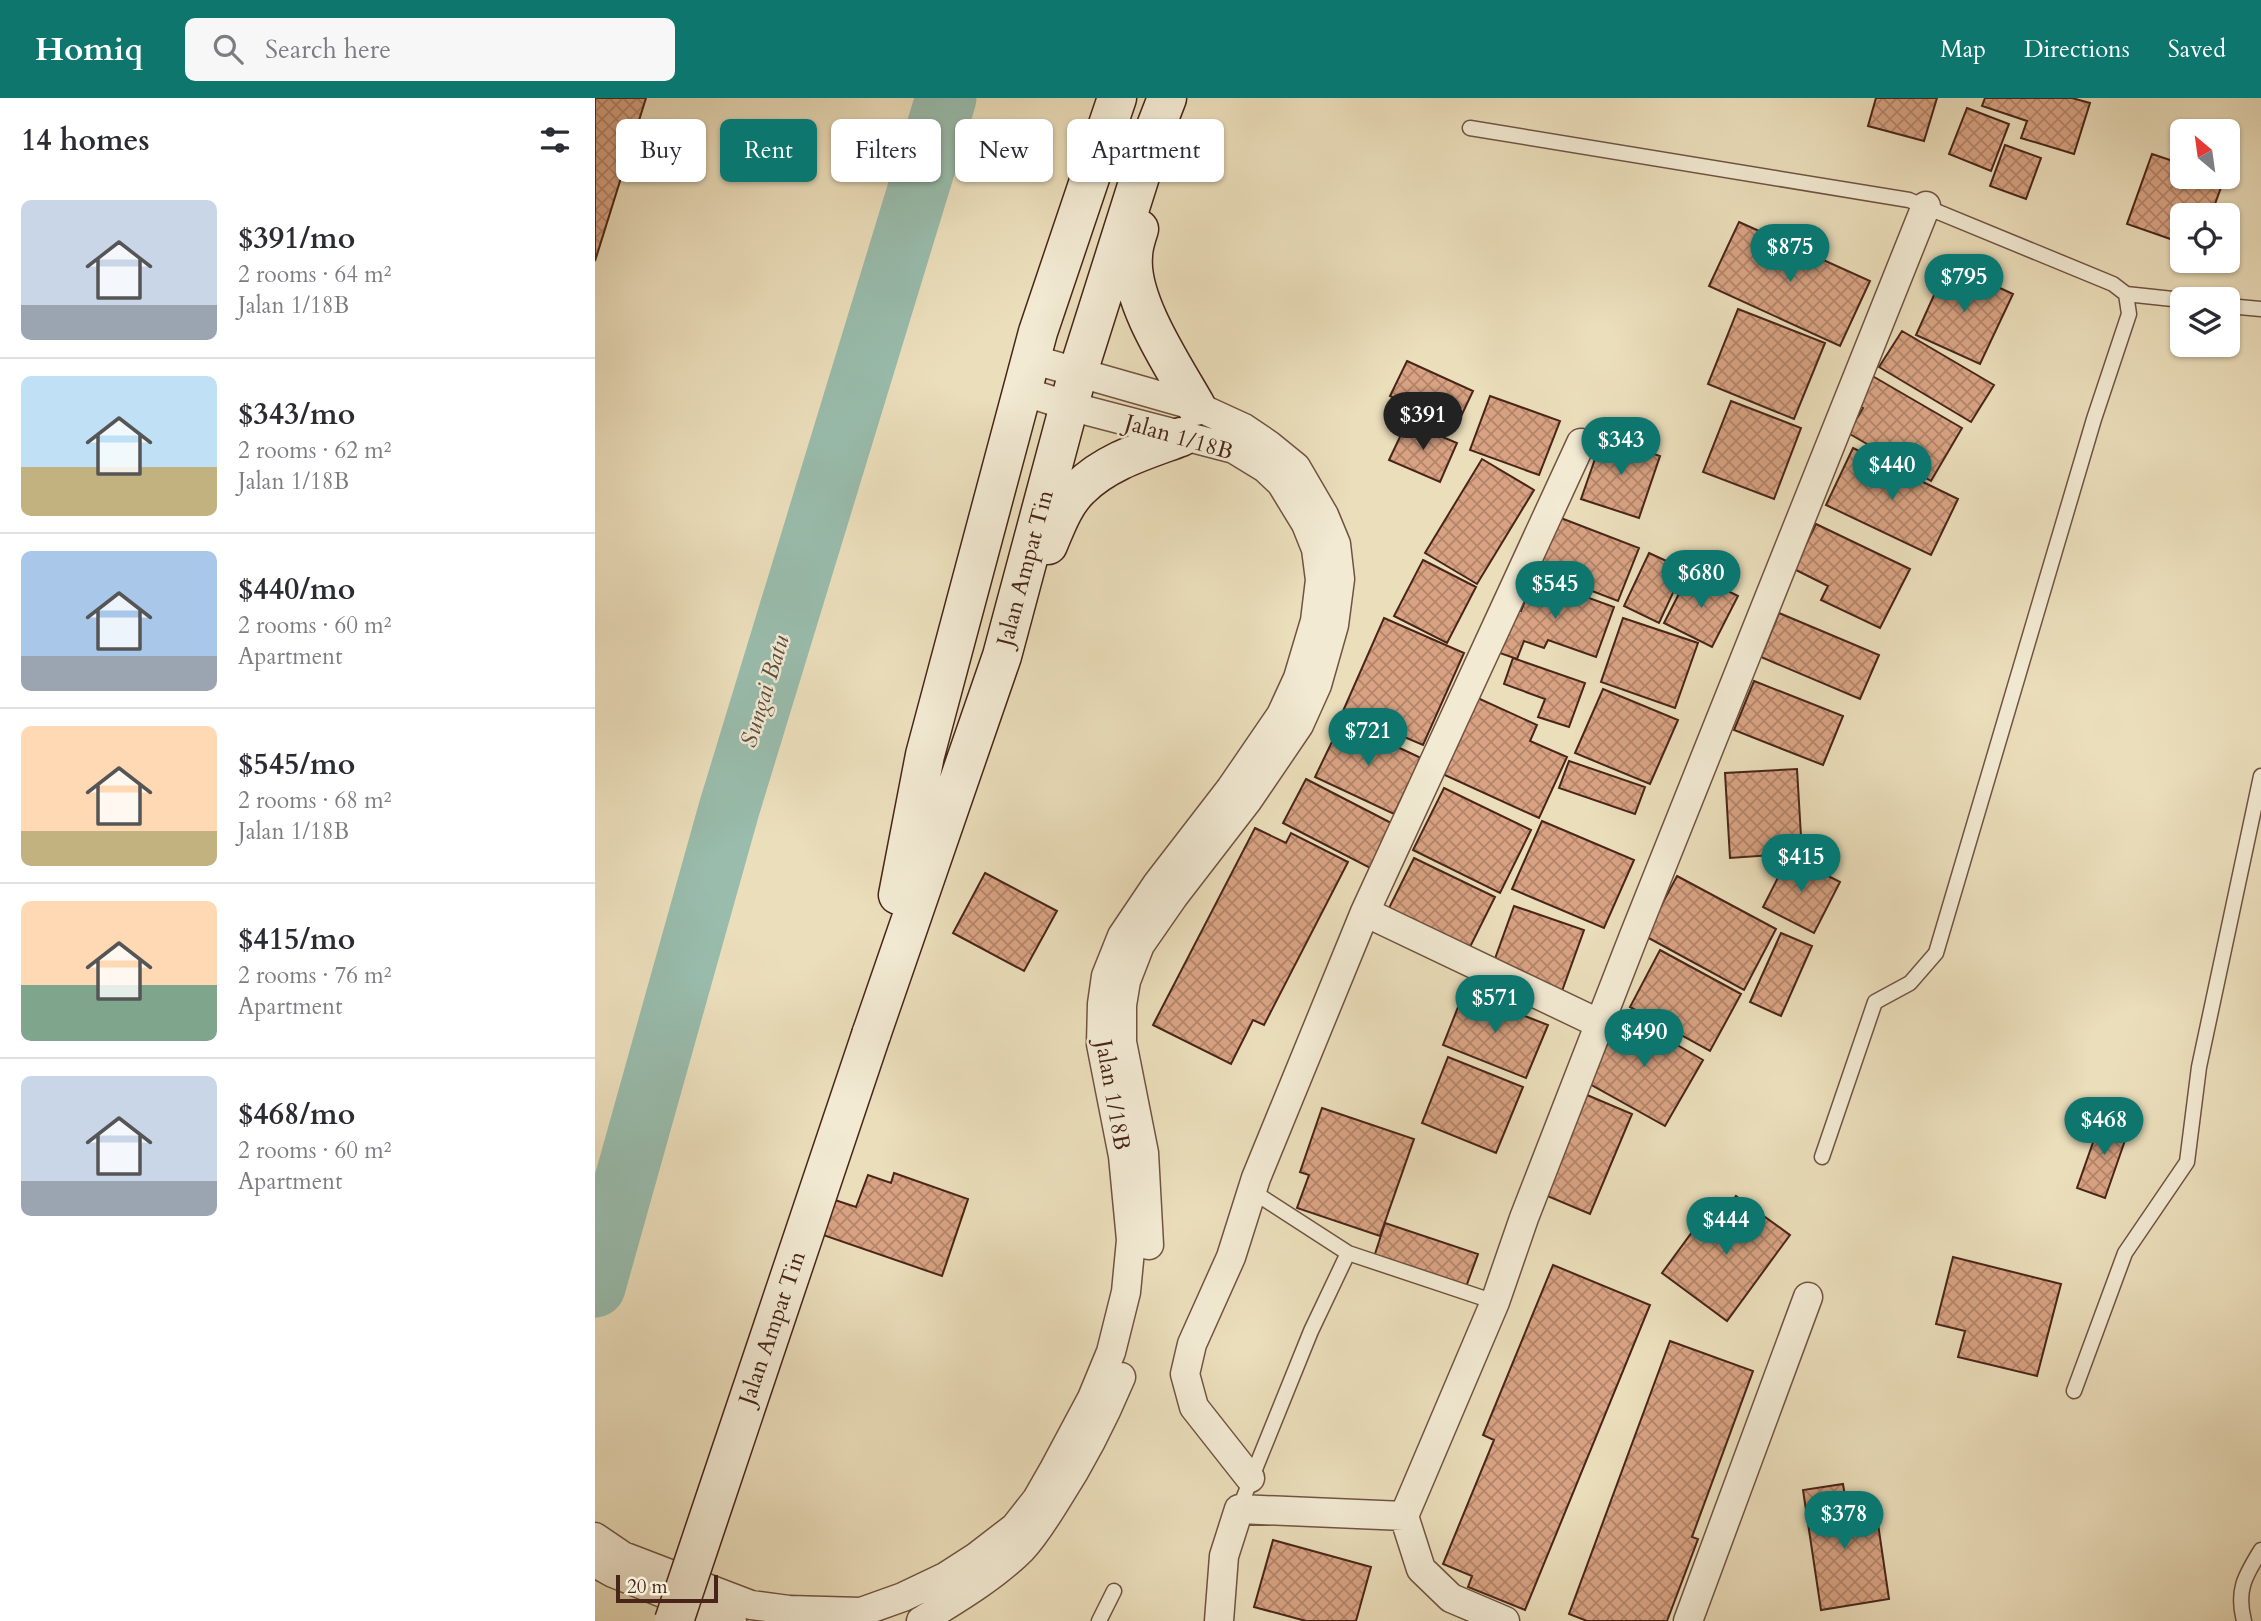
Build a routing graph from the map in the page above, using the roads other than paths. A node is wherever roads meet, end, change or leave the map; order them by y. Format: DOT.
graph roads {
  1 [pos="1117,98"];
  2 [pos="1168,98"];
  3 [pos="1470,128"];
  4 [pos="1926,206"];
  5 [pos="2126,294"];
  6 [pos="2170,299"];
  7 [pos="2240,307"];
  8 [pos="2261,309"];
  9 [pos="1027,375"];
  10 [pos="1074,389"];
  11 [pos="1188,421"];
  12 [pos="1581,443"];
  13 [pos="1002,656"];
  14 [pos="2261,776"];
  15 [pos="1366,912"];
  16 [pos="1600,1024"];
  17 [pos="871,1035"];
  18 [pos="1822,1157"];
  19 [pos="1252,1191"];
  20 [pos="1348,1253"];
  21 [pos="1808,1297"];
  22 [pos="1495,1302"];
  23 [pos="2074,1391"];
  24 [pos="1250,1478"];
  25 [pos="1239,1508"];
  26 [pos="1403,1516"];
  27 [pos="595,1537"];
  28 [pos="2261,1550"];
  29 [pos="610,1564"];
  30 [pos="1114,1591"];
  31 [pos="863,1616"];
  32 [pos="674,1621"];
  33 [pos="732,1621"];
  34 [pos="921,1621"];
  35 [pos="1098,1621"];
  36 [pos="1219,1621"];
  37 [pos="1505,1621"];
  38 [pos="1688,1621"];
  39 [pos="2243,1621"];
  1 -- 9 [label="street, Jalan Ampat Tin"];
  2 -- 10 [label="street, Jalan Ampat Tin"];
  2 -- 11 [label="street"];
  3 -- 4 [label="lane"];
  4 -- 5 [label="lane"];
  4 -- 16 [label="street"];
  5 -- 6 [label="lane"];
  5 -- 18 [label="lane"];
  7 -- 8 [label="lane"];
  9 -- 10 [label="street, Jalan 1/18B"];
  9 -- 17 [label="street, Jalan Ampat Tin"];
  10 -- 11 [label="street, Jalan 1/18B"];
  10 -- 13 [label="street, Jalan Ampat Tin"];
  11 -- 13 [label="street"];
  11 -- 31 [label="street, Jalan 1/18B"];
  11 -- 34 [label="street, Jalan 1/18B"];
  12 -- 15 [label="street"];
  13 -- 17 [label="street, Jalan Ampat Tin"];
  14 -- 23 [label="lane"];
  15 -- 16 [label="street"];
  15 -- 19 [label="street"];
  16 -- 22 [label="street"];
  17 -- 32 [label="street, Jalan Ampat Tin, bridge"];
  19 -- 20 [label="lane"];
  19 -- 24 [label="street"];
  20 -- 22 [label="lane"];
  20 -- 24 [label="lane"];
  21 -- 38 [label="street"];
  22 -- 26 [label="street"];
  24 -- 25 [label="lane"];
  25 -- 26 [label="street"];
  25 -- 36 [label="street"];
  26 -- 37 [label="street"];
  27 -- 29 [label="street, Jalan 1/18B"];
  28 -- 39 [label="lane"];
  29 -- 31 [label="street, Jalan 1/18B"];
  29 -- 33 [label="street, Jalan 1/18B"];
  30 -- 35 [label="lane"];
}
